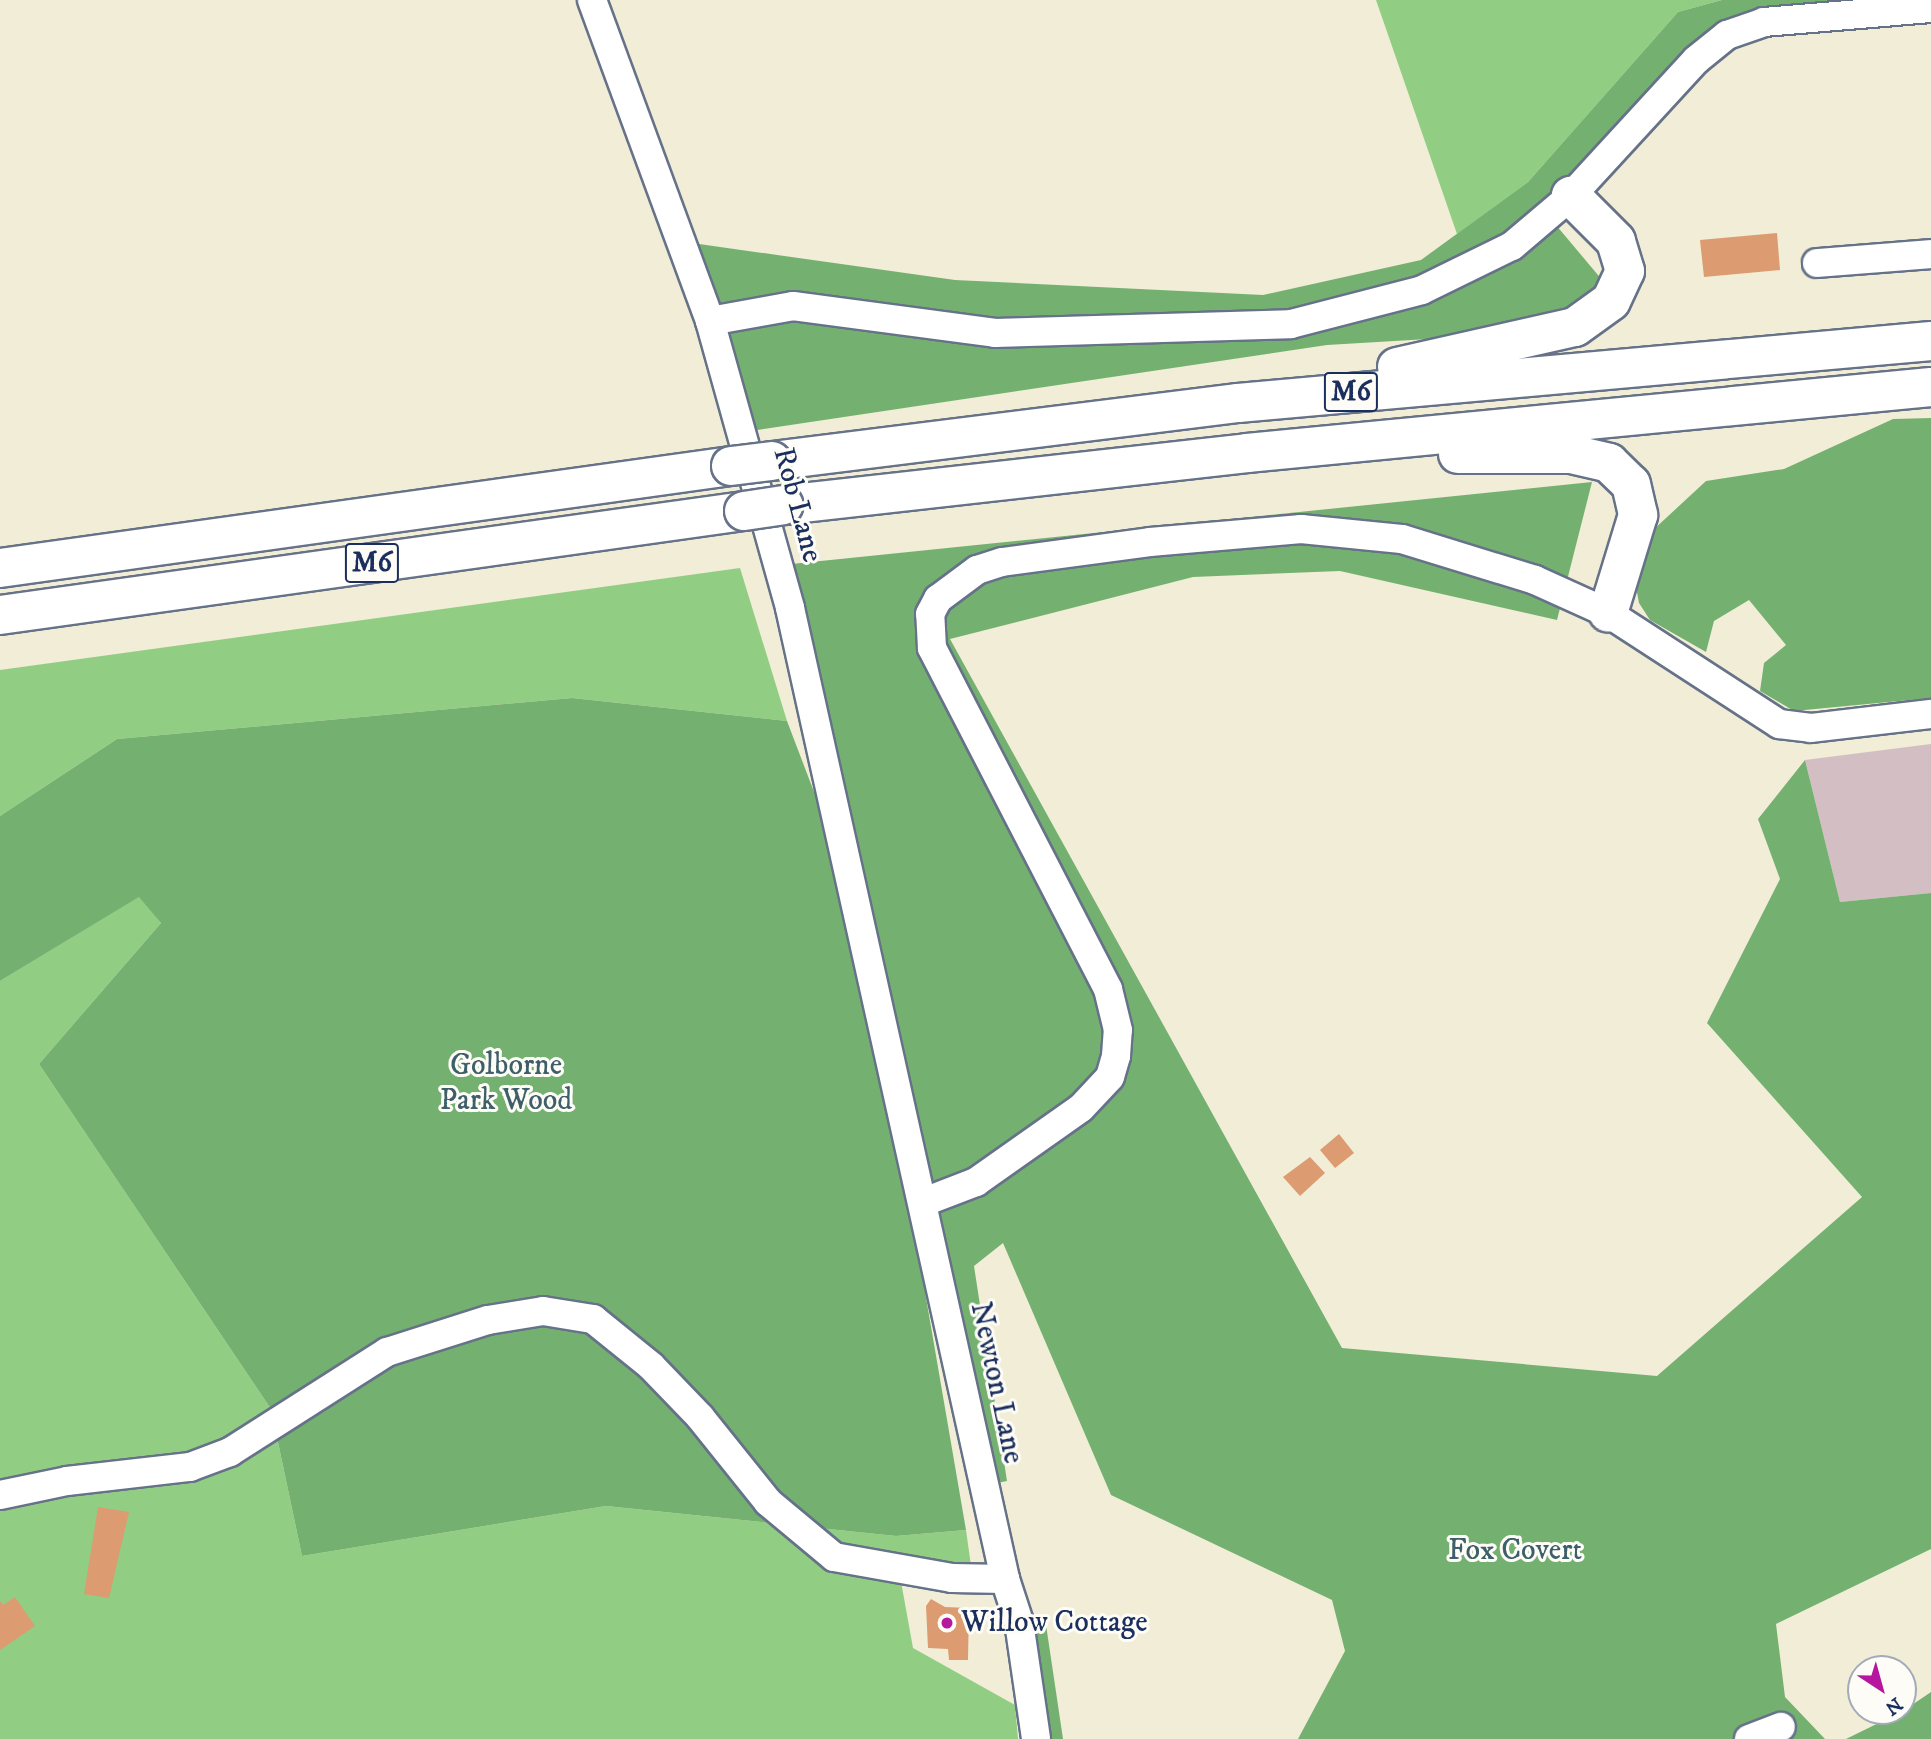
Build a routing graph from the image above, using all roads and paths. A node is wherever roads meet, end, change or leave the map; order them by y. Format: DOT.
graph roads {
  1 [pos="592,0"];
  2 [pos="1931,8"];
  3 [pos="1571,196"];
  4 [pos="1931,254"];
  5 [pos="1817,263"];
  6 [pos="710,321"];
  7 [pos="1931,341"];
  8 [pos="1931,387"];
  9 [pos="1238,403"];
  10 [pos="1247,453"];
  11 [pos="0,568"];
  12 [pos="1608,613"];
  13 [pos="0,615"];
  14 [pos="1931,714"];
  15 [pos="887,1041"];
  16 [pos="924,1202"];
  17 [pos="0,1495"];
  18 [pos="1005,1579"];
  19 [pos="1780,1727"];
  20 [pos="1035,1739"];
  21 [pos="1749,1739"];
  1 -- 6 [label="street, Rob Lane"];
  2 -- 3 [label="street"];
  3 -- 6 [label="street"];
  3 -- 9 [label="highway"];
  4 -- 5 [label="street"];
  6 -- 15 [label="street, Rob Lane"];
  7 -- 9 [label="highway, M6"];
  8 -- 10 [label="highway, M6"];
  9 -- 11 [label="highway, M6, bridge"];
  10 -- 12 [label="highway"];
  10 -- 13 [label="highway, M6, bridge"];
  12 -- 14 [label="street"];
  12 -- 16 [label="street"];
  15 -- 16 [label="street, Newton Lane"];
  16 -- 18 [label="street, Newton Lane"];
  17 -- 18 [label="street"];
  18 -- 20 [label="street, Newton Lane"];
  19 -- 21 [label="street"];
}
